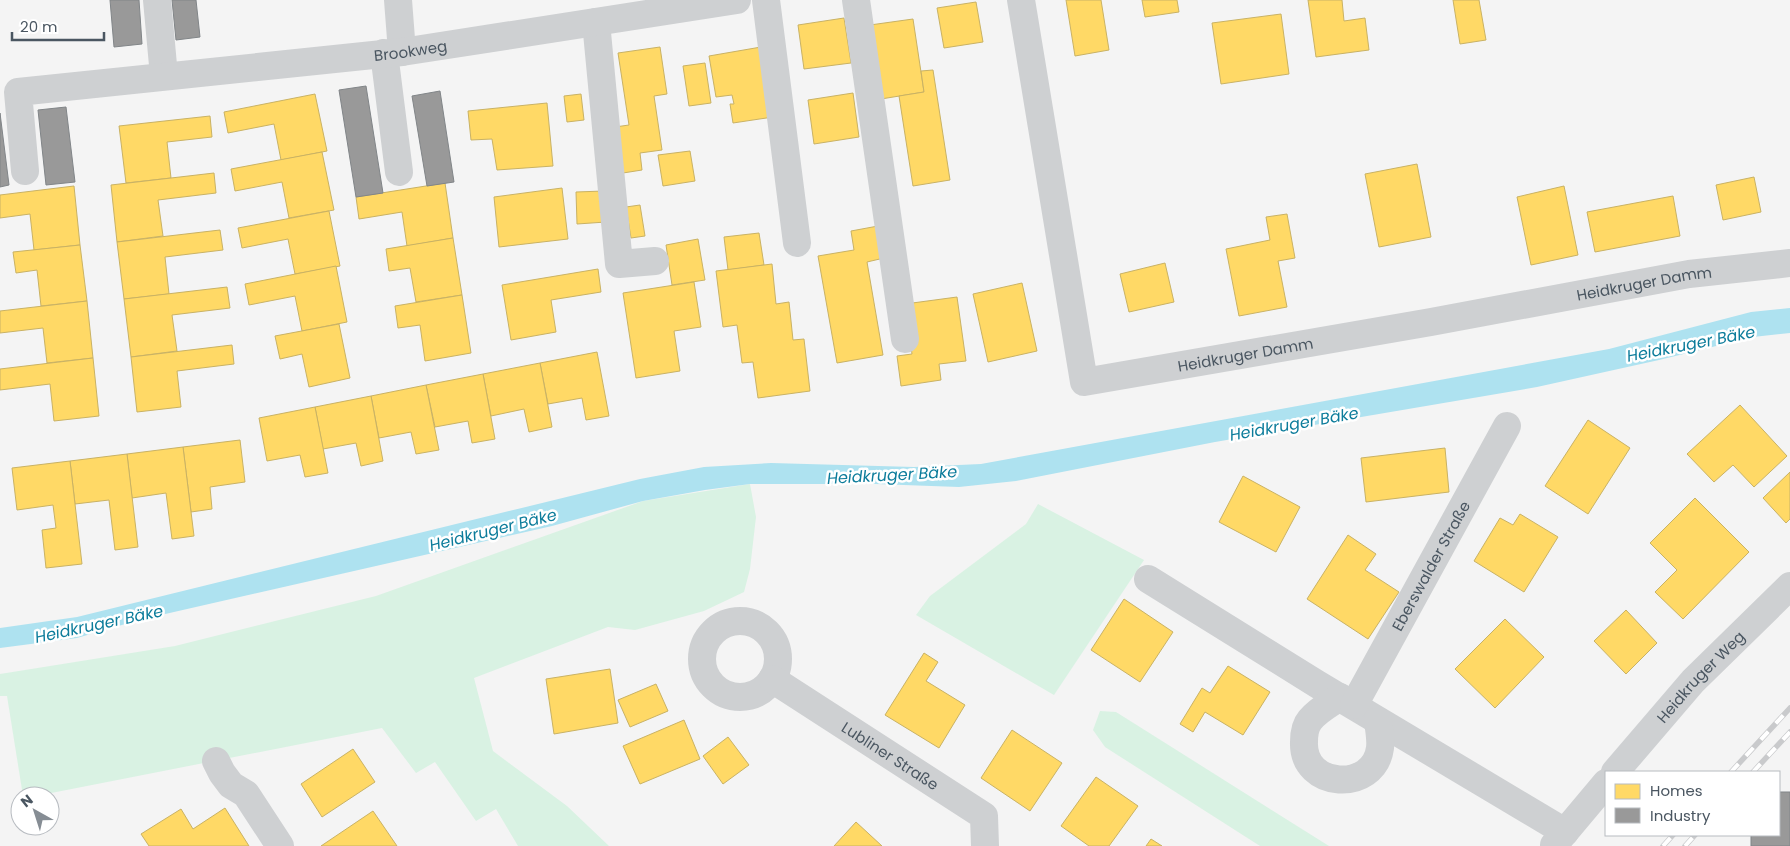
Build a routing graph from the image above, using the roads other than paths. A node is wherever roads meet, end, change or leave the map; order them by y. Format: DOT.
graph roads {
  1 [pos="157,0"];
  2 [pos="398,0"];
  3 [pos="737,0"];
  4 [pos="766,0"];
  5 [pos="856,0"];
  6 [pos="1021,0"];
  7 [pos="704,2"];
  8 [pos="596,22"];
  9 [pos="393,52"];
  10 [pos="164,76"];
  11 [pos="26,170"];
  12 [pos="399,172"];
  13 [pos="797,243"];
  14 [pos="655,260"];
  15 [pos="1790,263"];
  16 [pos="905,339"];
  17 [pos="1507,426"];
  18 [pos="1148,579"];
  19 [pos="1790,586"];
  20 [pos="772,679"];
  21 [pos="1347,701"];
  22 [pos="1378,721"];
  23 [pos="216,761"];
  24 [pos="1617,771"];
  25 [pos="1605,784"];
  26 [pos="1559,839"];
  27 [pos="280,846"];
  28 [pos="985,846"];
  1 -- 10 [label="street"];
  2 -- 9 [label="street"];
  3 -- 7 [label="street, Brookweg"];
  4 -- 13 [label="street"];
  5 -- 16 [label="street"];
  6 -- 15 [label="street, Heidkruger Damm"];
  7 -- 8 [label="street, Brookweg"];
  8 -- 9 [label="street, Brookweg"];
  8 -- 14 [label="street"];
  9 -- 10 [label="street, Brookweg"];
  9 -- 12 [label="street"];
  10 -- 11 [label="street, Brookweg"];
  17 -- 21 [label="street, Eberswalder Straße"];
  18 -- 21 [label="street"];
  19 -- 24 [label="street, Heidkruger Weg"];
  20 -- 28 [label="street, Lubliner Straße"];
  21 -- 22 [label="street"];
  21 -- 22 [label="street"];
  22 -- 26 [label="street"];
  23 -- 27 [label="street"];
  25 -- 26 [label="street"];
}
